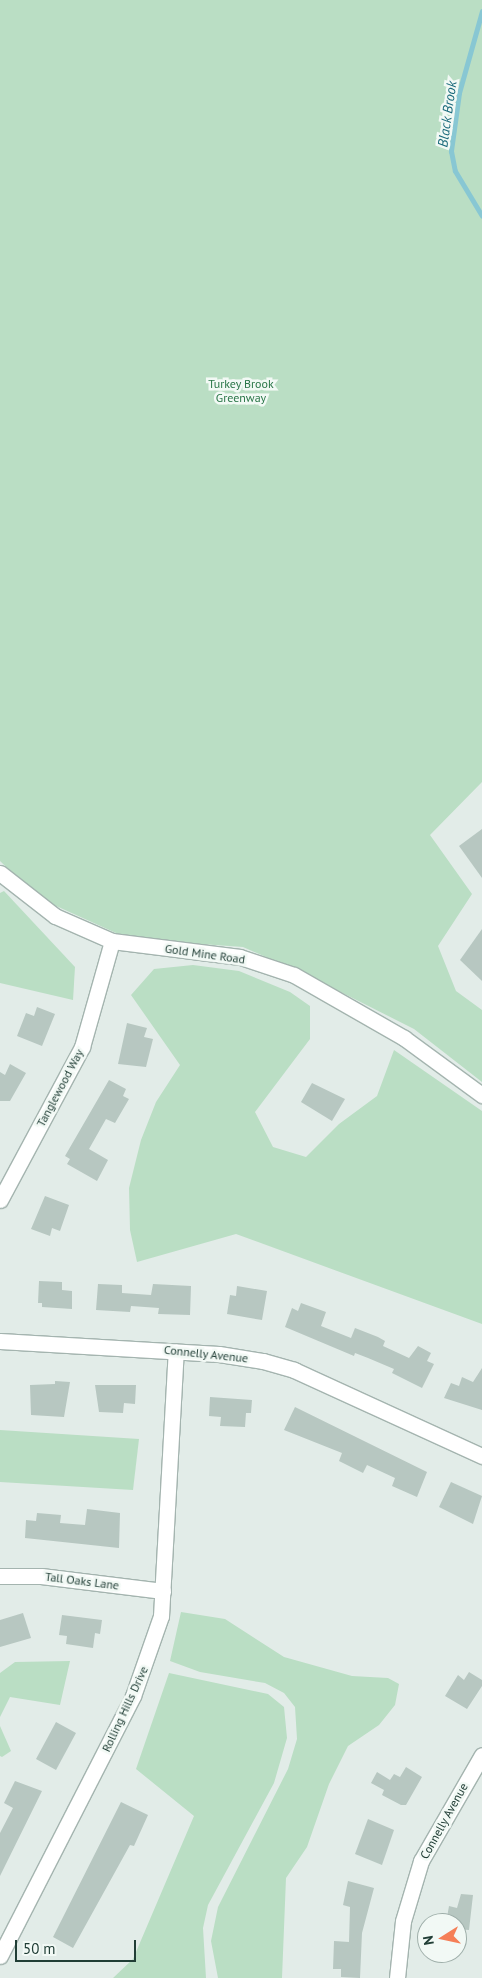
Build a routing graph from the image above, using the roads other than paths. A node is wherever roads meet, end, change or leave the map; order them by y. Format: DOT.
graph roads {
  1 [pos="0,873"];
  2 [pos="112,941"];
  3 [pos="482,1095"];
  4 [pos="0,1200"];
  5 [pos="0,1341"];
  6 [pos="176,1351"];
  7 [pos="482,1456"];
  8 [pos="0,1576"];
  9 [pos="163,1591"];
  10 [pos="482,1755"];
  11 [pos="0,1956"];
  12 [pos="397,1978"];
  1 -- 2 [label="street, Gold Mine Road"];
  2 -- 3 [label="street, Gold Mine Road"];
  2 -- 4 [label="street, Tanglewood Way"];
  5 -- 6 [label="street, Connelly Avenue"];
  6 -- 7 [label="street, Connelly Avenue"];
  6 -- 9 [label="street, Rolling Hills Drive"];
  8 -- 9 [label="street, Tall Oaks Lane"];
  9 -- 11 [label="street, Rolling Hills Drive"];
  10 -- 12 [label="street, Connelly Avenue"];
}
